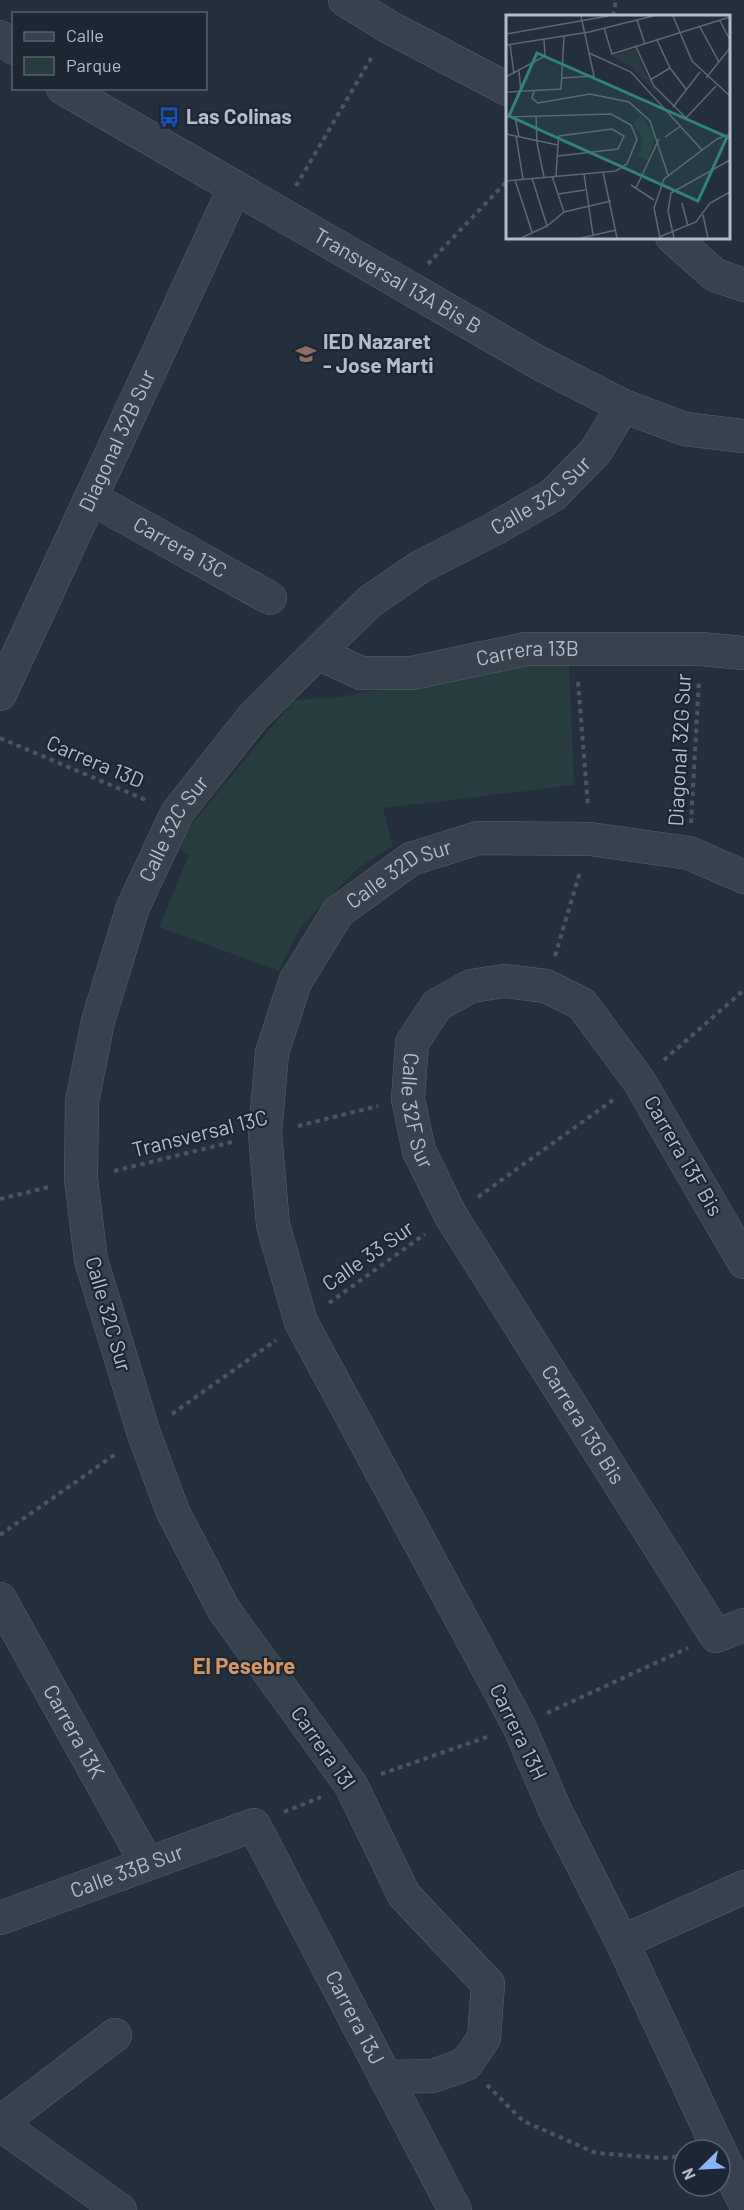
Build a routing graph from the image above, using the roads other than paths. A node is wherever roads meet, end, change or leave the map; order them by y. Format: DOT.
graph roads {
  1 [pos="345,0"];
  2 [pos="0,36"];
  3 [pos="12,46"];
  4 [pos="506,88"];
  5 [pos="66,90"];
  6 [pos="235,187"];
  7 [pos="673,238"];
  8 [pos="744,285"];
  9 [pos="623,406"];
  10 [pos="744,436"];
  11 [pos="91,498"];
  12 [pos="270,598"];
  13 [pos="318,653"];
  14 [pos="744,653"];
  15 [pos="0,694"];
  16 [pos="744,877"];
  17 [pos="639,1081"];
  18 [pos="451,1216"];
  19 [pos="744,1262"];
  20 [pos="301,1322"];
  21 [pos="144,1434"];
  22 [pos="0,1599"];
  23 [pos="730,1630"];
  24 [pos="254,1825"];
  25 [pos="147,1864"];
  26 [pos="744,1887"];
  27 [pos="0,1918"];
  28 [pos="622,1942"];
  29 [pos="115,2036"];
  30 [pos="385,2077"];
  31 [pos="0,2123"];
  32 [pos="713,2138"];
  33 [pos="732,2176"];
  34 [pos="744,2201"];
  35 [pos="446,2207"];
  36 [pos="120,2210"];
  1 -- 4 [label="street"];
  2 -- 3 [label="street"];
  5 -- 6 [label="street, Transversal 13A Bis B"];
  6 -- 9 [label="street, Transversal 13A Bis B"];
  6 -- 11 [label="street, Diagonal 32B Sur"];
  7 -- 8 [label="street"];
  9 -- 10 [label="street, Transversal 13A Bis B"];
  9 -- 13 [label="street, Calle 32C Sur"];
  11 -- 12 [label="street, Carrera 13C"];
  11 -- 15 [label="street, Diagonal 32B Sur"];
  13 -- 14 [label="street, Carrera 13B"];
  13 -- 21 [label="street, Calle 32C Sur"];
  16 -- 20 [label="street, Calle 32D Sur"];
  17 -- 18 [label="street, Calle 32F Sur"];
  17 -- 19 [label="street, Carrera 13F Bis"];
  18 -- 23 [label="street, Carrera 13G Bis"];
  20 -- 28 [label="street, Carrera 13H"];
  21 -- 30 [label="street, Carrera 13I"];
  22 -- 25 [label="street, Carrera 13K"];
  24 -- 25 [label="street, Calle 33B Sur"];
  24 -- 30 [label="street, Carrera 13J"];
  25 -- 27 [label="street, Calle 33B Sur"];
  26 -- 28 [label="street"];
  28 -- 32 [label="street, Carrera 13H"];
  29 -- 31 [label="street"];
  30 -- 35 [label="street, Carrera 13J"];
  31 -- 36 [label="street"];
  33 -- 34 [label="street, Carrera 13H"];
}
